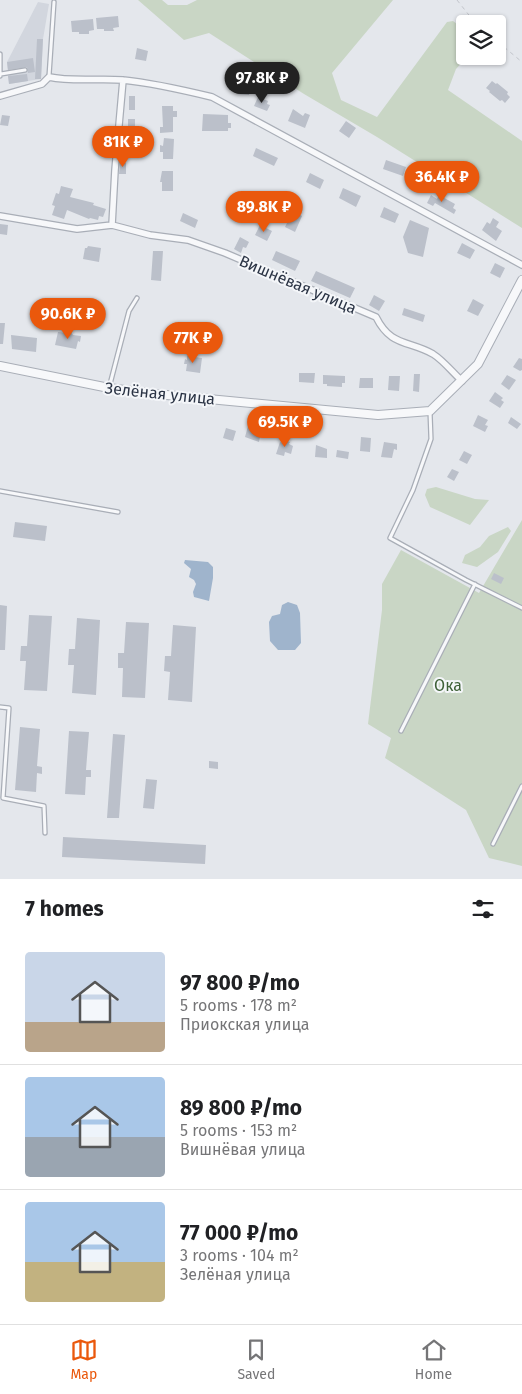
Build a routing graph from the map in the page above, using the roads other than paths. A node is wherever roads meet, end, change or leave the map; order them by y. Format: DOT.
graph roads {
  1 [pos="54,2"];
  2 [pos="0,54"];
  3 [pos="25,70"];
  4 [pos="0,75"];
  5 [pos="49,77"];
  6 [pos="123,80"];
  7 [pos="0,96"];
  8 [pos="0,216"];
  9 [pos="112,225"];
  10 [pos="522,265"];
  11 [pos="522,280"];
  12 [pos="137,298"];
  13 [pos="0,366"];
  14 [pos="462,381"];
  15 [pos="109,388"];
  16 [pos="430,411"];
  17 [pos="0,491"];
  18 [pos="118,512"];
  19 [pos="475,584"];
  20 [pos="522,608"];
  21 [pos="0,707"];
  22 [pos="401,731"];
  23 [pos="522,786"];
  24 [pos="45,833"];
  25 [pos="492,844"];
  1 -- 5 [label="lane"];
  2 -- 4 [label="lane"];
  3 -- 4 [label="lane"];
  5 -- 6 [label="street"];
  5 -- 7 [label="street"];
  6 -- 9 [label="street"];
  6 -- 10 [label="street"];
  8 -- 9 [label="street"];
  9 -- 14 [label="street, Вишнёвая улица"];
  11 -- 14 [label="street"];
  12 -- 15 [label="lane"];
  13 -- 15 [label="street, Зелёная улица"];
  14 -- 16 [label="street"];
  15 -- 16 [label="street, Зелёная улица"];
  16 -- 19 [label="lane"];
  17 -- 18 [label="lane"];
  19 -- 20 [label="lane"];
  19 -- 22 [label="lane"];
  21 -- 24 [label="lane"];
  23 -- 25 [label="lane"];
}
